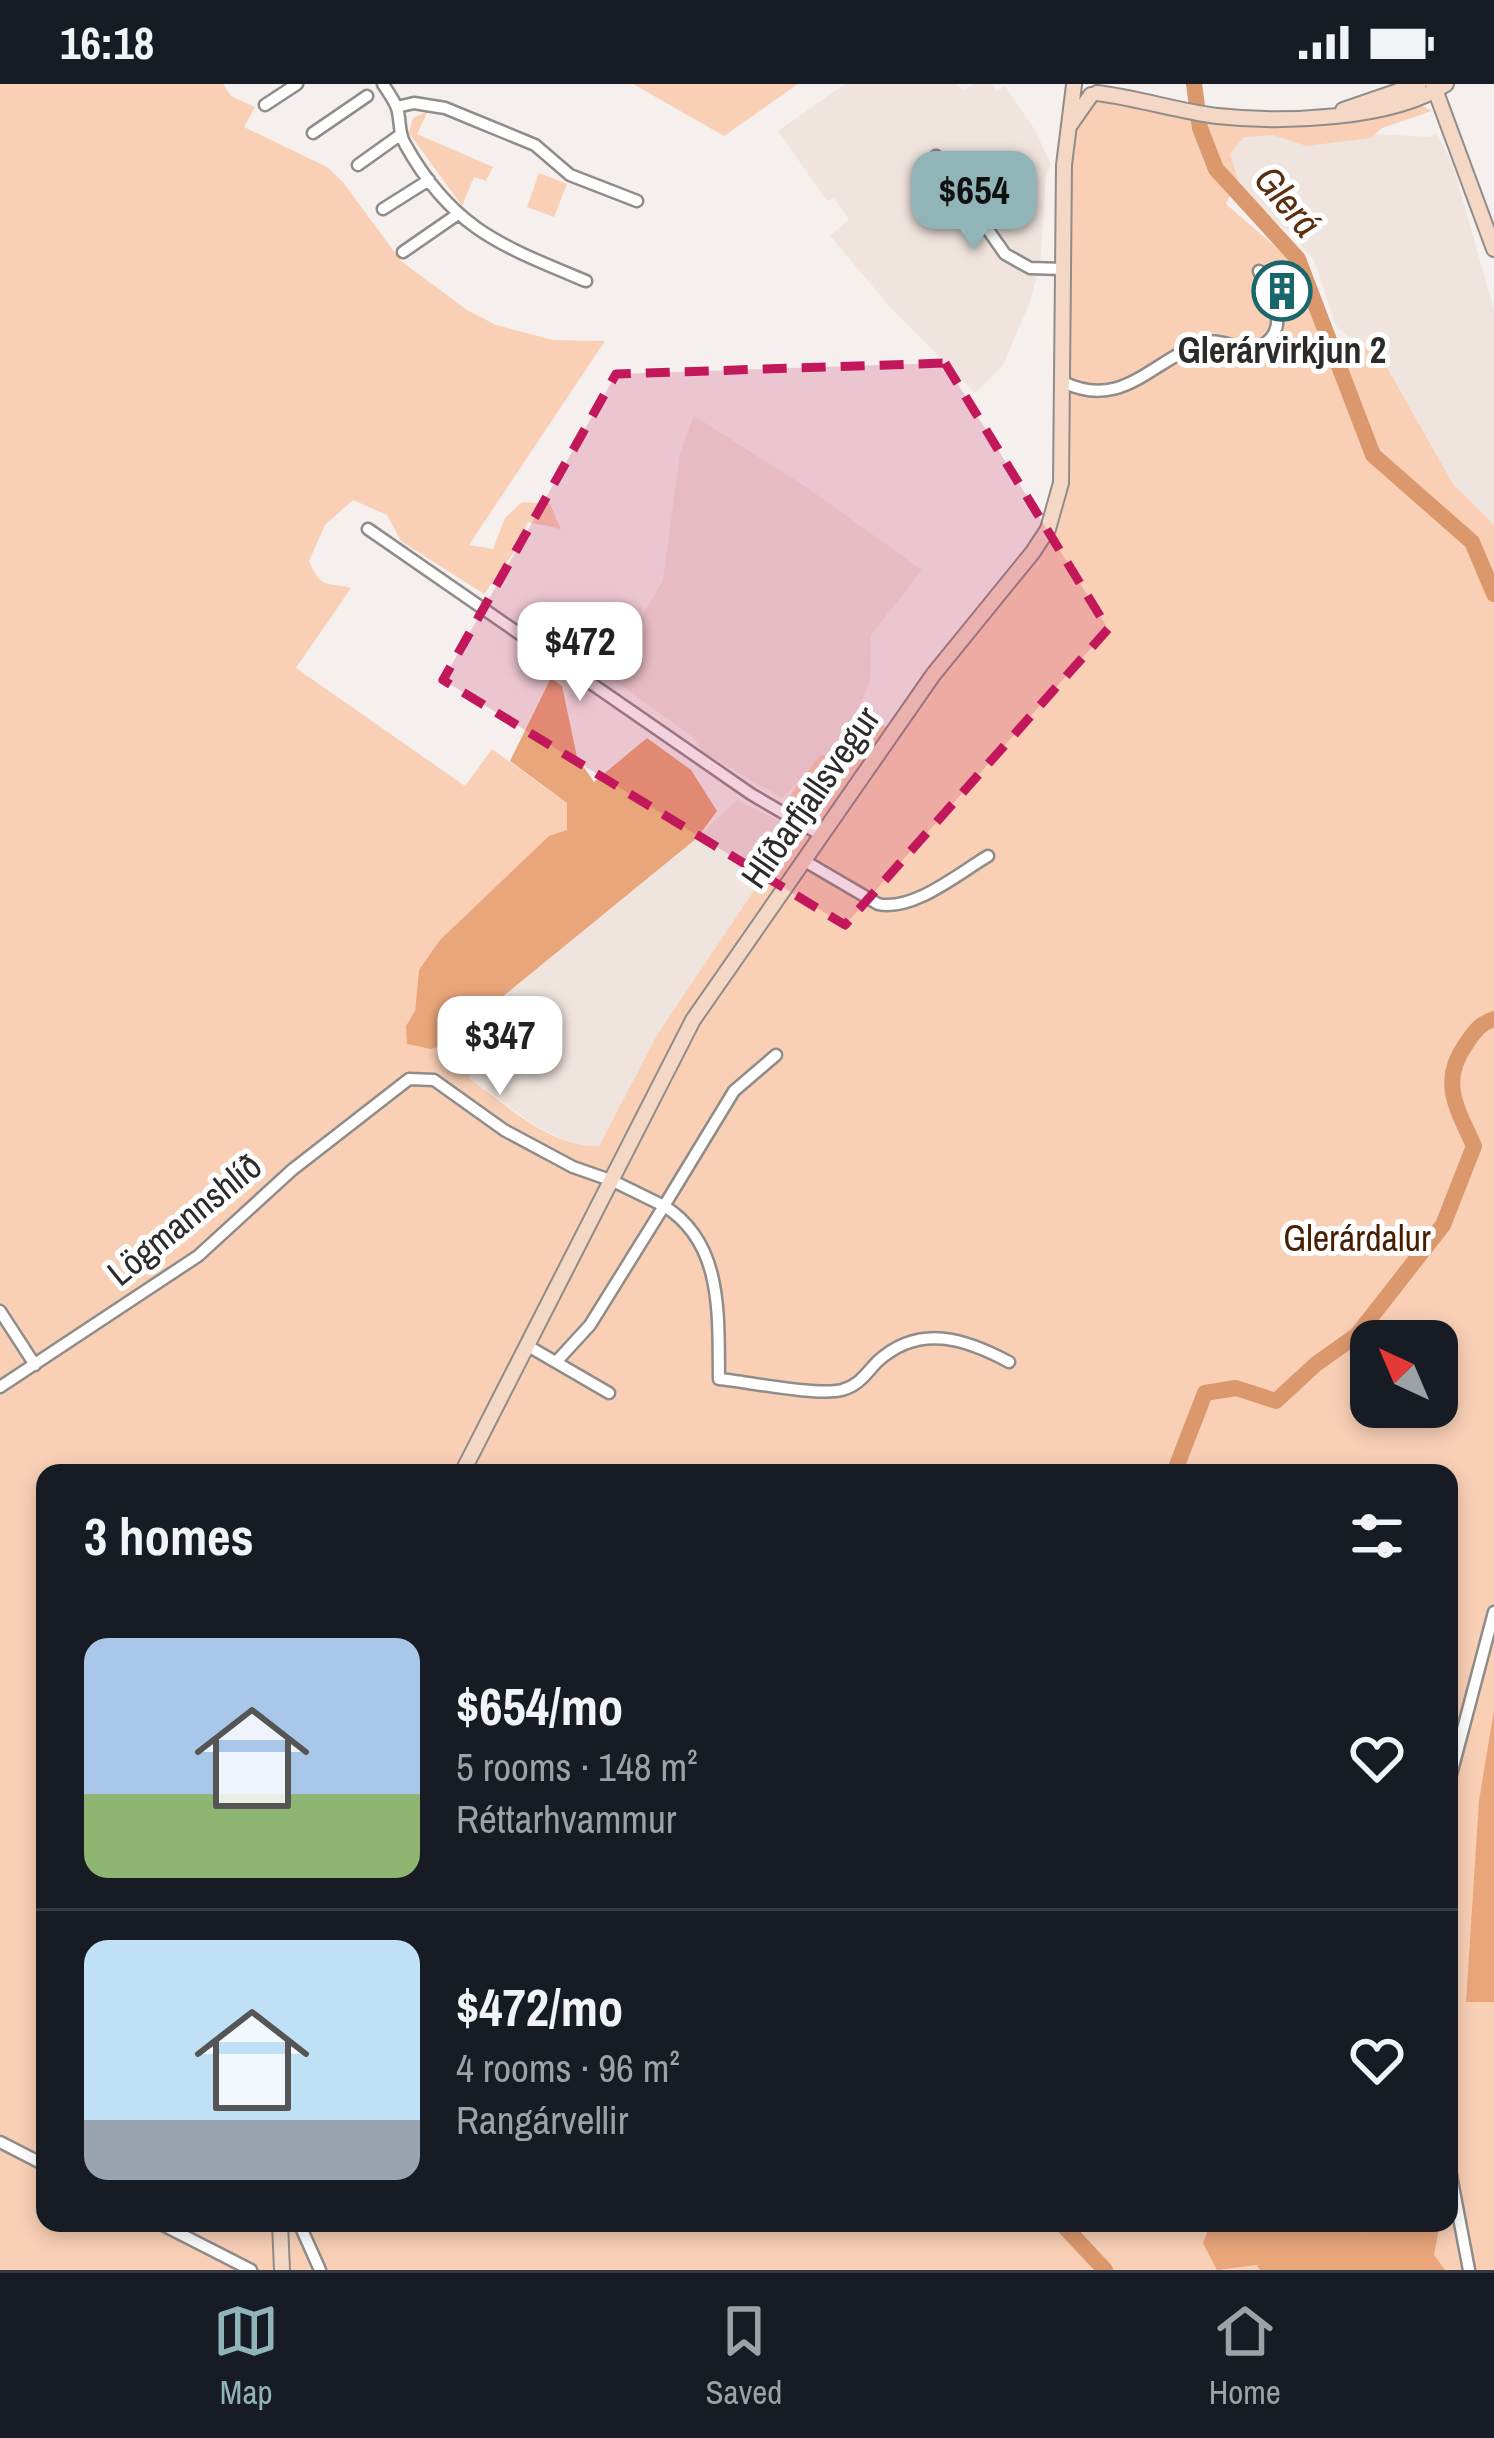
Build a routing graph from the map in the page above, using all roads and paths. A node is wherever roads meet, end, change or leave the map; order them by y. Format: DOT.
graph roads {
  1 [pos="297,84"];
  2 [pos="357,84"];
  3 [pos="383,84"];
  4 [pos="1074,84"];
  5 [pos="1121,84"];
  6 [pos="1419,84"];
  7 [pos="1438,86"];
  8 [pos="1098,90"];
  9 [pos="1147,99"];
  10 [pos="266,105"];
  11 [pos="397,107"];
  12 [pos="1327,114"];
  13 [pos="1068,129"];
  14 [pos="314,133"];
  15 [pos="400,135"];
  16 [pos="936,156"];
  17 [pos="358,165"];
  18 [pos="429,180"];
  19 [pos="638,201"];
  20 [pos="383,209"];
  21 [pos="458,214"];
  22 [pos="1492,244"];
  23 [pos="404,252"];
  24 [pos="1063,269"];
  25 [pos="1259,271"];
  26 [pos="586,281"];
  27 [pos="1063,382"];
  28 [pos="368,529"];
  29 [pos="820,836"];
  30 [pos="988,856"];
  31 [pos="803,860"];
  32 [pos="776,1055"];
  33 [pos="613,1181"];
  34 [pos="664,1206"];
  35 [pos="0,1311"];
  36 [pos="527,1346"];
  37 [pos="557,1361"];
  38 [pos="1009,1363"];
  39 [pos="35,1365"];
  40 [pos="0,1387"];
  41 [pos="609,1393"];
  42 [pos="467,1464"];
  43 [pos="1494,1612"];
  44 [pos="1458,1748"];
  45 [pos="0,2142"];
  46 [pos="36,2160"];
  47 [pos="1458,2212"];
  48 [pos="177,2232"];
  49 [pos="280,2232"];
  50 [pos="302,2232"];
  51 [pos="251,2270"];
  52 [pos="281,2270"];
  53 [pos="320,2270"];
  54 [pos="1469,2270"];
  1 -- 10 [label="street"];
  2 -- 14 [label="street"];
  3 -- 11 [label="street"];
  4 -- 8 [label="main road"];
  4 -- 13 [label="main road, Hlíðarfjallsvegur"];
  5 -- 9 [label="main road"];
  6 -- 12 [label="main road"];
  7 -- 12 [label="main road"];
  7 -- 22 [label="main road"];
  8 -- 9 [label="main road"];
  8 -- 13 [label="main road"];
  9 -- 12 [label="main road"];
  11 -- 15 [label="street"];
  11 -- 19 [label="street"];
  13 -- 24 [label="main road, Hlíðarfjallsvegur"];
  15 -- 17 [label="street"];
  15 -- 18 [label="street"];
  16 -- 24 [label="street"];
  18 -- 20 [label="street"];
  18 -- 21 [label="street"];
  21 -- 23 [label="street"];
  21 -- 26 [label="street"];
  24 -- 27 [label="main road, Hlíðarfjallsvegur"];
  25 -- 27 [label="street"];
  27 -- 29 [label="main road, Hlíðarfjallsvegur"];
  28 -- 29 [label="street"];
  29 -- 31 [label="main road, Hlíðarfjallsvegur"];
  30 -- 31 [label="street"];
  31 -- 33 [label="main road, Hlíðarfjallsvegur"];
  32 -- 34 [label="street"];
  33 -- 34 [label="street"];
  33 -- 36 [label="main road, Hlíðarfjallsvegur"];
  33 -- 39 [label="street, Lögmannshlíð"];
  34 -- 37 [label="street"];
  34 -- 38 [label="street"];
  35 -- 39 [label="street"];
  36 -- 37 [label="street"];
  36 -- 42 [label="main road, Hlíðarfjallsvegur"];
  37 -- 41 [label="street"];
  39 -- 40 [label="street, Lögmannshlíð"];
  43 -- 44 [label="street"];
  45 -- 46 [label="street"];
  47 -- 54 [label="street"];
  48 -- 51 [label="street"];
  49 -- 52 [label="main road"];
  50 -- 53 [label="street"];
}
